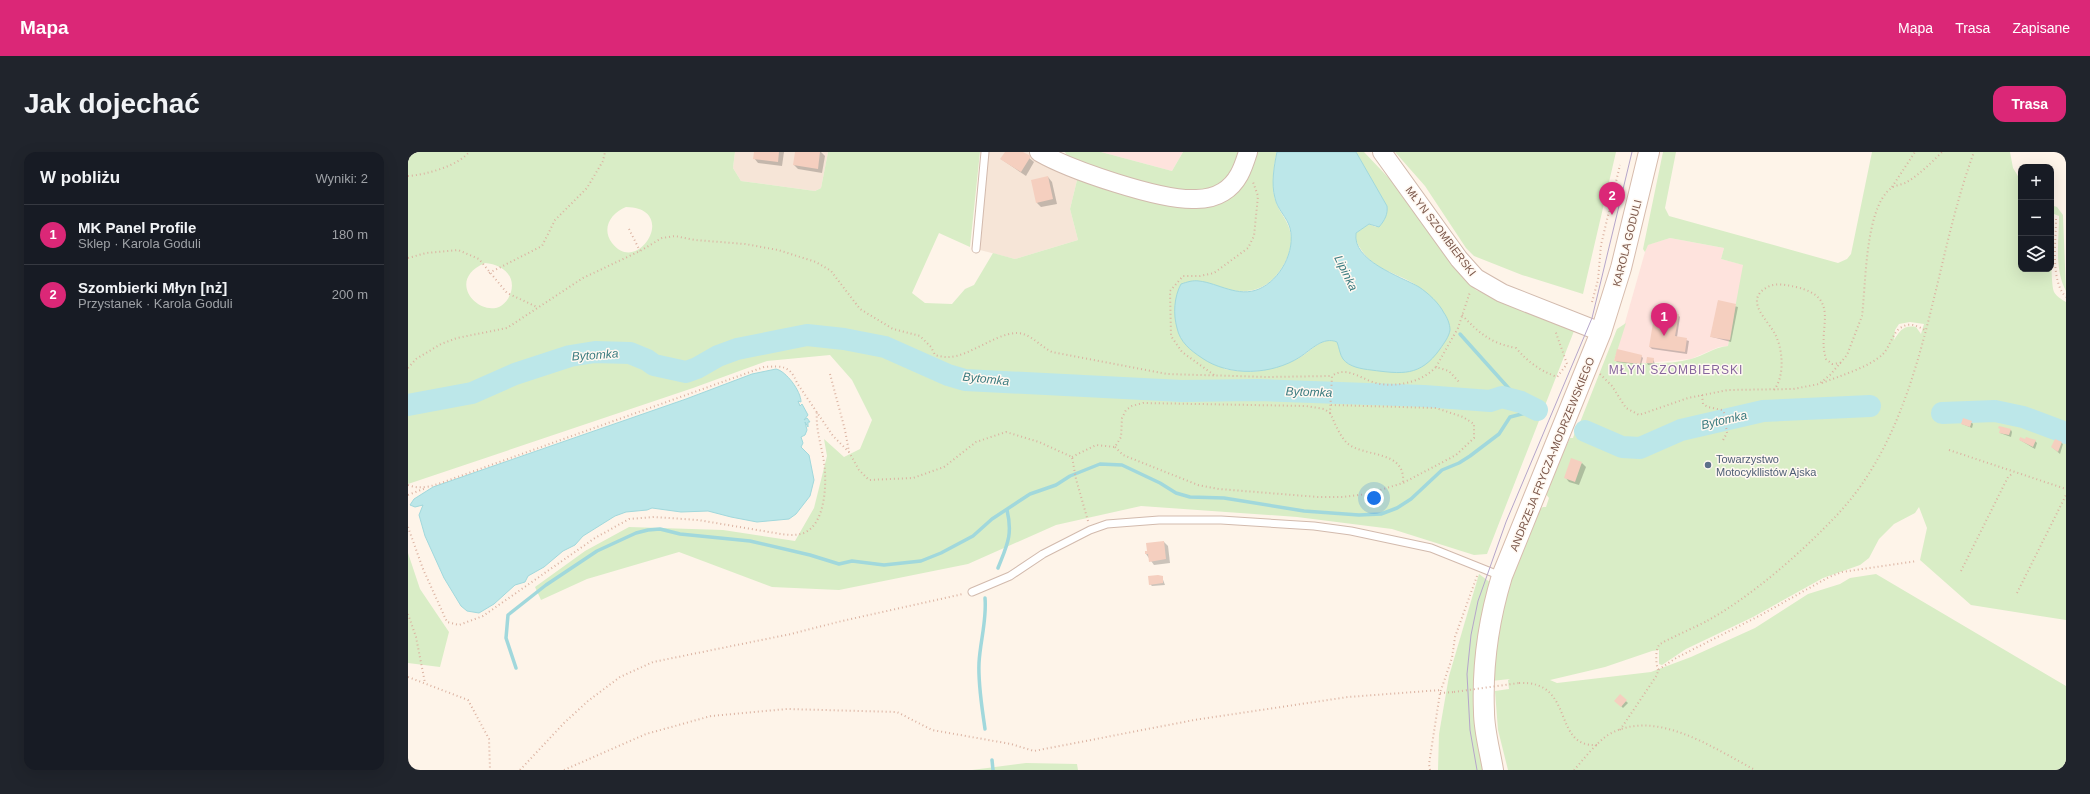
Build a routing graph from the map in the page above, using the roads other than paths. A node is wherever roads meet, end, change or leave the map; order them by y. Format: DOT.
graph roads {
  1 [pos="985,152"];
  2 [pos="1039,152"];
  3 [pos="1248,152"];
  4 [pos="1382,152"];
  5 [pos="1649,152"];
  6 [pos="976,249"];
  7 [pos="1601,332"];
  8 [pos="1502,576"];
  9 [pos="972,592"];
  10 [pos="1493,770"];
  1 -- 6 [label="lane"];
  2 -- 3 [label="street"];
  4 -- 7 [label="street, MŁYN SZOMBIERSKI"];
  5 -- 7 [label="main road, KAROLA GODULI"];
  7 -- 8 [label="main road, ANDRZEJA FRYCZA-MODRZEWSKIEGO"];
  8 -- 9 [label="lane"];
  8 -- 10 [label="main road, ANDRZEJA FRYCZA-MODRZEWSKIEGO"];
}
